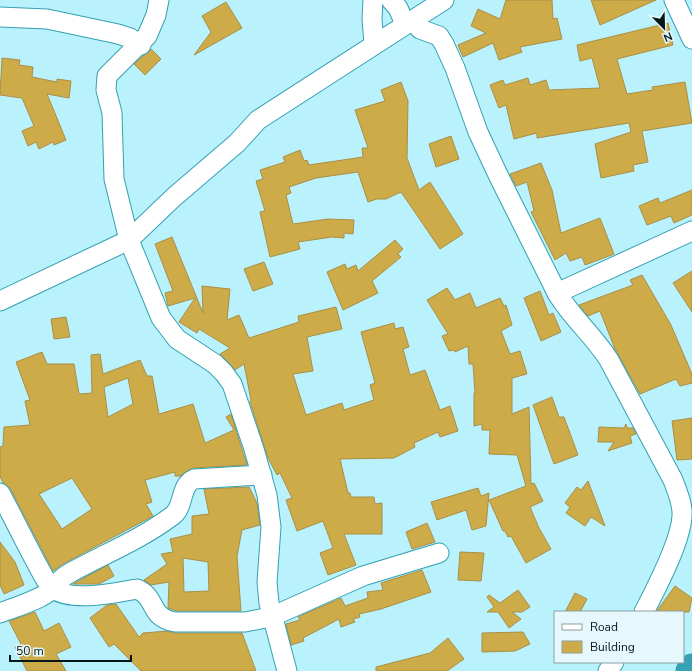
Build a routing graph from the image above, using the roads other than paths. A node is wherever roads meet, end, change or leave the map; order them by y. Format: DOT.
graph roads {
  1 [pos="159,0"];
  2 [pos="373,0"];
  3 [pos="392,0"];
  4 [pos="444,0"];
  5 [pos="674,0"];
  6 [pos="0,17"];
  7 [pos="409,22"];
  8 [pos="692,39"];
  9 [pos="374,44"];
  10 [pos="141,45"];
  11 [pos="692,231"];
  12 [pos="129,240"];
  13 [pos="558,293"];
  14 [pos="0,301"];
  15 [pos="262,475"];
  16 [pos="0,493"];
  17 [pos="439,553"];
  18 [pos="53,588"];
  19 [pos="645,611"];
  20 [pos="0,613"];
  21 [pos="271,617"];
  22 [pos="288,671"];
  1 -- 10 [label="street"];
  2 -- 9 [label="street"];
  3 -- 7 [label="street"];
  4 -- 7 [label="street"];
  5 -- 8 [label="street"];
  6 -- 10 [label="street"];
  7 -- 9 [label="street"];
  7 -- 13 [label="street"];
  9 -- 12 [label="street"];
  10 -- 12 [label="street"];
  11 -- 13 [label="street"];
  12 -- 14 [label="street"];
  12 -- 15 [label="street"];
  13 -- 19 [label="street"];
  15 -- 18 [label="street"];
  15 -- 21 [label="street"];
  16 -- 18 [label="street"];
  17 -- 21 [label="street"];
  18 -- 20 [label="street"];
  18 -- 21 [label="street"];
  21 -- 22 [label="street"];
}
